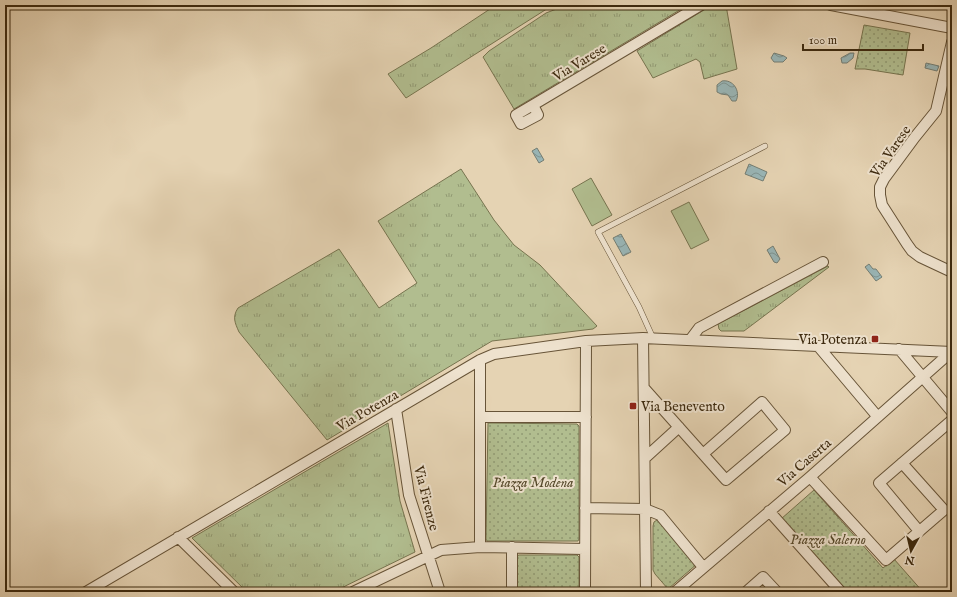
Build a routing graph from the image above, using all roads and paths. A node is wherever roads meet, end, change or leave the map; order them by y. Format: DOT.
graph roads {
  1 [pos="701,5"];
  2 [pos="831,5"];
  3 [pos="952,28"];
  4 [pos="952,42"];
  5 [pos="949,67"];
  6 [pos="533,105"];
  7 [pos="765,146"];
  8 [pos="823,262"];
  9 [pos="952,272"];
  10 [pos="648,338"];
  11 [pos="690,340"];
  12 [pos="586,341"];
  13 [pos="818,346"];
  14 [pos="899,349"];
  15 [pos="952,352"];
  16 [pos="480,360"];
  17 [pos="922,377"];
  18 [pos="644,388"];
  19 [pos="396,410"];
  20 [pos="952,412"];
  21 [pos="877,416"];
  22 [pos="480,417"];
  23 [pos="586,417"];
  24 [pos="952,420"];
  25 [pos="679,427"];
  26 [pos="703,454"];
  27 [pos="645,458"];
  28 [pos="902,463"];
  29 [pos="810,477"];
  30 [pos="585,508"];
  31 [pos="645,509"];
  32 [pos="769,511"];
  33 [pos="919,531"];
  34 [pos="178,536"];
  35 [pos="480,547"];
  36 [pos="512,547"];
  37 [pos="584,548"];
  38 [pos="428,556"];
  39 [pos="703,567"];
  40 [pos="86,592"];
  41 [pos="234,592"];
  42 [pos="353,592"];
  43 [pos="440,592"];
  44 [pos="512,592"];
  45 [pos="585,592"];
  46 [pos="646,592"];
  47 [pos="675,592"];
  48 [pos="746,592"];
  49 [pos="777,592"];
  50 [pos="841,592"];
  1 -- 6 [label="street, Via Varese"];
  2 -- 3 [label="street"];
  4 -- 5 [label="street, Via Varese"];
  5 -- 9 [label="street, Via Varese"];
  7 -- 10 [label="lane"];
  8 -- 11 [label="street"];
  10 -- 11 [label="street, Via Potenza"];
  10 -- 12 [label="street, Via Potenza"];
  10 -- 18 [label="street"];
  11 -- 13 [label="street, Via Potenza"];
  12 -- 16 [label="street, Via Potenza"];
  12 -- 23 [label="street"];
  13 -- 14 [label="street, Via Potenza"];
  13 -- 21 [label="street"];
  14 -- 15 [label="street, Via Potenza"];
  14 -- 17 [label="street"];
  15 -- 17 [label="street, Via Caserta"];
  16 -- 19 [label="street, Via Potenza"];
  16 -- 22 [label="street"];
  17 -- 20 [label="street"];
  17 -- 21 [label="street, Via Caserta"];
  18 -- 25 [label="street"];
  18 -- 27 [label="street"];
  19 -- 34 [label="street, Via Potenza"];
  19 -- 38 [label="street, Via Firenze"];
  21 -- 29 [label="street, Via Caserta"];
  22 -- 23 [label="street"];
  22 -- 35 [label="street"];
  23 -- 30 [label="street"];
  24 -- 28 [label="street"];
  25 -- 26 [label="street"];
  25 -- 27 [label="street"];
  26 -- 26 [label="street"];
  27 -- 31 [label="street"];
  28 -- 33 [label="street"];
  28 -- 33 [label="street"];
  29 -- 32 [label="street, Via Caserta"];
  29 -- 33 [label="street"];
  30 -- 31 [label="street"];
  30 -- 37 [label="street"];
  31 -- 39 [label="street"];
  31 -- 46 [label="street"];
  32 -- 39 [label="street, Via Caserta"];
  32 -- 50 [label="street"];
  34 -- 40 [label="street, Via Potenza"];
  34 -- 41 [label="street"];
  35 -- 36 [label="street"];
  35 -- 38 [label="street"];
  36 -- 37 [label="street"];
  36 -- 44 [label="street"];
  37 -- 45 [label="street"];
  38 -- 42 [label="street"];
  38 -- 43 [label="street, Via Firenze"];
  39 -- 47 [label="street, Via Caserta"];
  48 -- 49 [label="street"];
}
